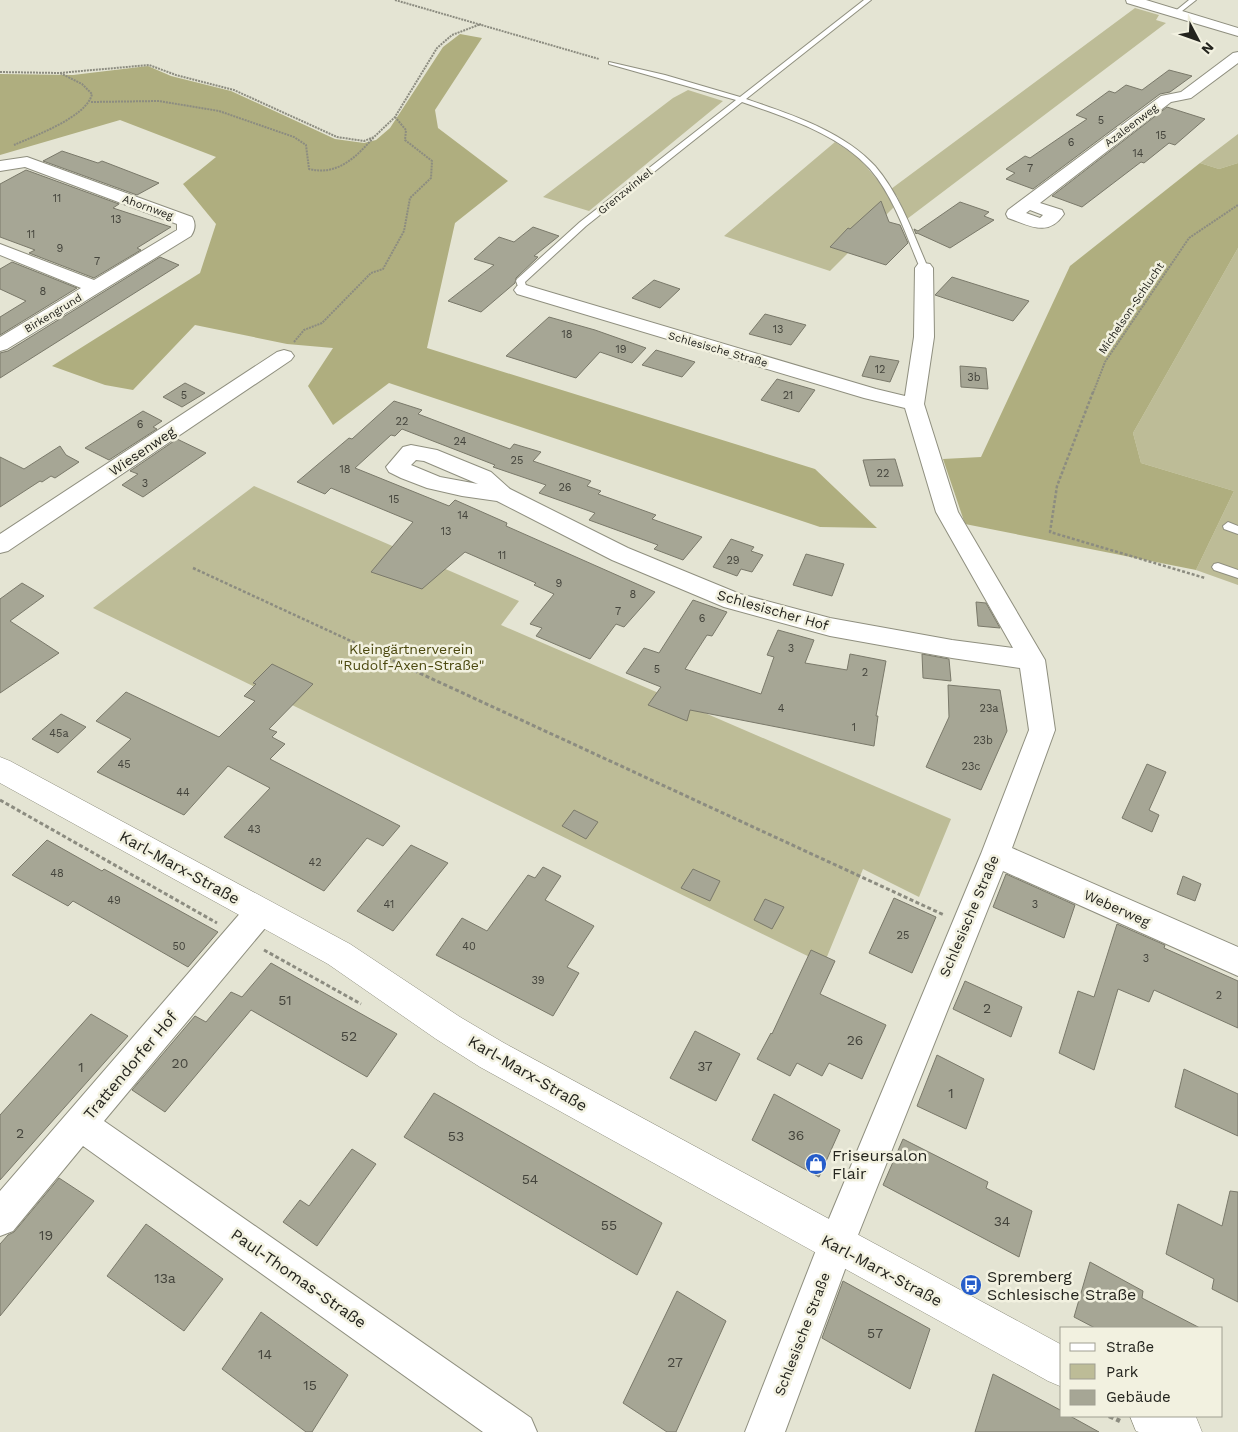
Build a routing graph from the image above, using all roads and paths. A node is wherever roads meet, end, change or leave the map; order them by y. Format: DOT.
graph roads {
  1 [pos="395,0"];
  2 [pos="868,0"];
  3 [pos="1132,0"];
  4 [pos="1193,0"];
  5 [pos="1175,14"];
  6 [pos="481,24"];
  7 [pos="1238,32"];
  8 [pos="1238,56"];
  9 [pos="611,62"];
  10 [pos="0,72"];
  11 [pos="59,73"];
  12 [pos="740,99"];
  13 [pos="91,102"];
  14 [pos="395,117"];
  15 [pos="374,137"];
  16 [pos="7,148"];
  17 [pos="0,166"];
  18 [pos="1028,204"];
  19 [pos="1238,205"];
  20 [pos="0,249"];
  21 [pos="924,268"];
  22 [pos="96,287"];
  23 [pos="523,290"];
  24 [pos="0,345"];
  25 [pos="284,356"];
  26 [pos="914,404"];
  27 [pos="502,494"];
  28 [pos="0,546"];
  29 [pos="1218,567"];
  30 [pos="193,568"];
  31 [pos="1238,574"];
  32 [pos="1207,579"];
  33 [pos="1032,660"];
  34 [pos="0,769"];
  35 [pos="995,854"];
  36 [pos="260,912"];
  37 [pos="965,925"];
  38 [pos="1238,962"];
  39 [pos="80,1124"];
  40 [pos="0,1218"];
  41 [pos="836,1245"];
  42 [pos="1060,1366"];
  43 [pos="1153,1417"];
  44 [pos="517,1432"];
  45 [pos="765,1432"];
  46 [pos="1181,1432"];
  1 -- 6 [label="path"];
  2 -- 12 [label="lane, Grenzwinkel"];
  3 -- 5 [label="street"];
  4 -- 5 [label="lane"];
  5 -- 7 [label="street"];
  6 -- 9 [label="path"];
  6 -- 14 [label="path"];
  8 -- 18 [label="street, Azaleenweg"];
  9 -- 12 [label="lane"];
  10 -- 11 [label="path"];
  11 -- 13 [label="path"];
  11 -- 15 [label="path"];
  12 -- 21 [label="lane, Schlesische Straße"];
  12 -- 23 [label="lane, Grenzwinkel"];
  13 -- 15 [label="path"];
  13 -- 16 [label="path"];
  14 -- 15 [label="path"];
  14 -- 25 [label="path"];
  17 -- 22 [label="street, Ahornweg"];
  19 -- 32 [label="path, Michelson-Schlucht"];
  20 -- 22 [label="street, Birkengrund"];
  21 -- 26 [label="street, Schlesische Straße"];
  22 -- 24 [label="street, Birkengrund"];
  23 -- 26 [label="street, Schlesische Straße"];
  25 -- 28 [label="street, Wiesenweg"];
  26 -- 33 [label="street, Schlesische Straße"];
  27 -- 33 [label="street, Schlesischer Hof"];
  29 -- 31 [label="lane"];
  30 -- 37 [label="path"];
  33 -- 35 [label="street, Schlesische Straße"];
  34 -- 36 [label="main road, Karl-Marx-Straße"];
  35 -- 37 [label="street, Schlesische Straße"];
  35 -- 38 [label="street, Weberweg"];
  36 -- 39 [label="street, Trattendorfer Hof"];
  36 -- 41 [label="main road, Karl-Marx-Straße"];
  37 -- 41 [label="street, Schlesische Straße"];
  39 -- 40 [label="street, Trattendorfer Hof"];
  39 -- 44 [label="street, Paul-Thomas-Straße"];
  41 -- 42 [label="main road, Karl-Marx-Straße"];
  41 -- 45 [label="street, Schlesische Straße"];
  43 -- 46 [label="main road"];
}
